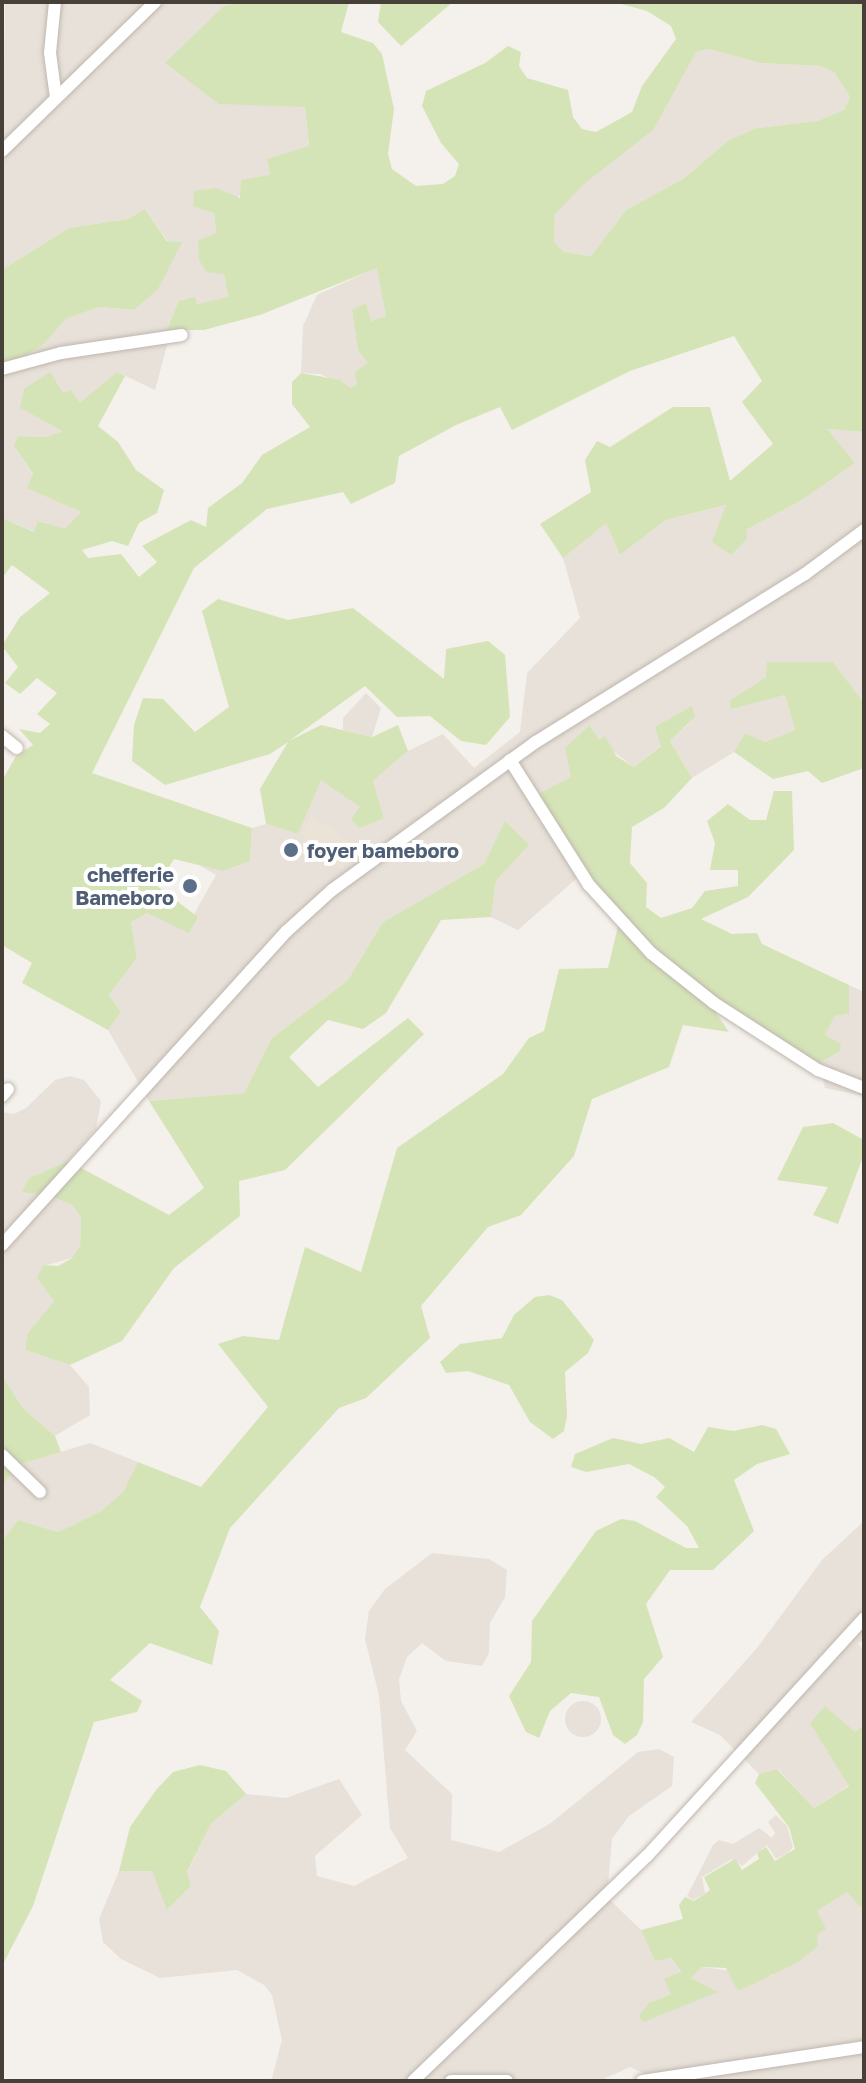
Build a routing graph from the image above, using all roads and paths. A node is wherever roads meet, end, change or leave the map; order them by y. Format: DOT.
graph roads {
  1 [pos="55,2"];
  2 [pos="155,2"];
  3 [pos="56,98"];
  4 [pos="2,151"];
  5 [pos="182,335"];
  6 [pos="2,369"];
  7 [pos="864,530"];
  8 [pos="2,736"];
  9 [pos="17,748"];
  10 [pos="510,760"];
  11 [pos="864,1088"];
  12 [pos="4,1240"];
  13 [pos="2,1455"];
  14 [pos="40,1492"];
  15 [pos="864,1618"];
  16 [pos="864,2047"];
  17 [pos="413,2081"];
  18 [pos="451,2081"];
  19 [pos="507,2081"];
  20 [pos="642,2081"];
  1 -- 3 [label="street"];
  2 -- 3 [label="street"];
  3 -- 4 [label="street"];
  5 -- 6 [label="street"];
  7 -- 10 [label="street"];
  8 -- 9 [label="street"];
  10 -- 11 [label="street"];
  10 -- 12 [label="street"];
  13 -- 14 [label="street"];
  15 -- 17 [label="street"];
  16 -- 20 [label="street"];
  18 -- 19 [label="street"];
}
